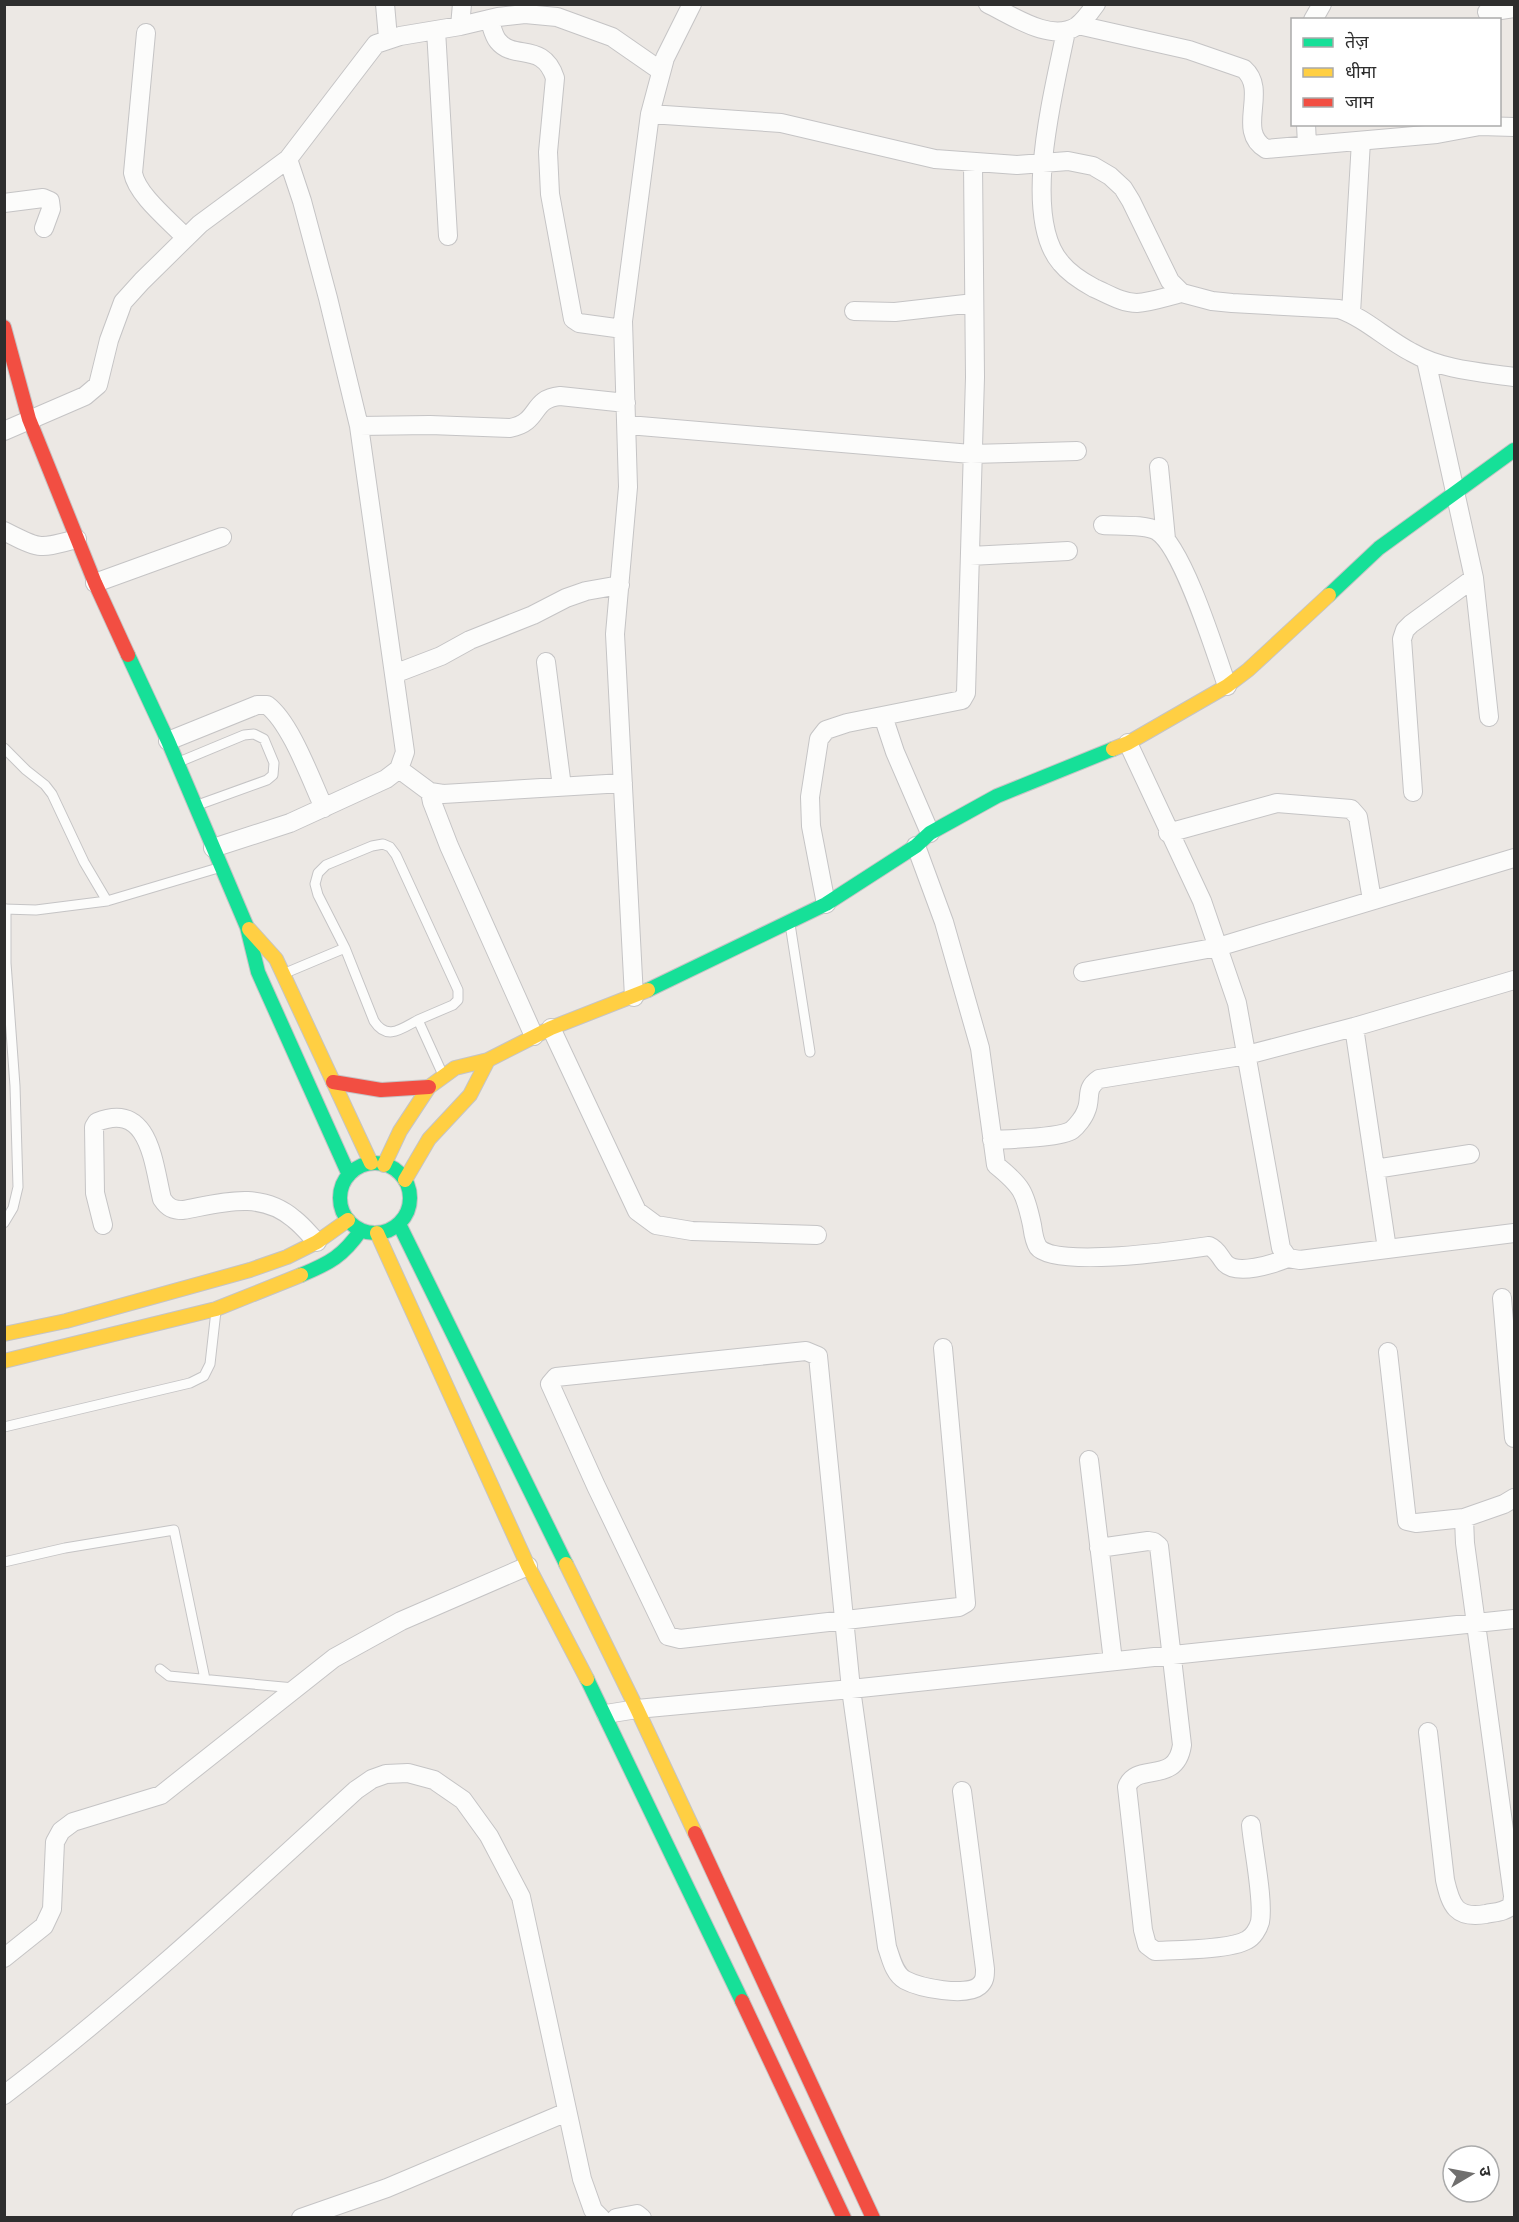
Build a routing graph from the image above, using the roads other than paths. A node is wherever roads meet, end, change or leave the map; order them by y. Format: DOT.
graph roads {
  1 [pos="385,4"];
  2 [pos="462,4"];
  3 [pos="692,4"];
  4 [pos="988,4"];
  5 [pos="1096,4"];
  6 [pos="1322,4"];
  7 [pos="1515,8"];
  8 [pos="1487,12"];
  9 [pos="1314,18"];
  10 [pos="489,19"];
  11 [pos="460,26"];
  12 [pos="1072,28"];
  13 [pos="436,30"];
  14 [pos="146,33"];
  15 [pos="388,38"];
  16 [pos="661,71"];
  17 [pos="650,114"];
  18 [pos="1306,126"];
  19 [pos="1515,127"];
  20 [pos="1361,141"];
  21 [pos="1307,145"];
  22 [pos="288,159"];
  23 [pos="973,163"];
  24 [pos="1042,163"];
  25 [pos="4,203"];
  26 [pos="44,228"];
  27 [pos="448,236"];
  28 [pos="186,238"];
  29 [pos="1182,293"];
  30 [pos="974,303"];
  31 [pos="854,310"];
  32 [pos="1351,313"];
  33 [pos="4,327"];
  34 [pos="623,329"];
  35 [pos="1426,360"];
  36 [pos="1515,377"];
  37 [pos="626,404"];
  38 [pos="29,419"];
  39 [pos="628,425"];
  40 [pos="359,426"];
  41 [pos="4,430"];
  42 [pos="1515,450"];
  43 [pos="1077,451"];
  44 [pos="971,453"];
  45 [pos="1159,466"];
  46 [pos="1456,492"];
  47 [pos="1103,525"];
  48 [pos="4,531"];
  49 [pos="222,537"];
  50 [pos="77,539"];
  51 [pos="1166,539"];
  52 [pos="1068,551"];
  53 [pos="970,556"];
  54 [pos="1474,578"];
  55 [pos="95,583"];
  56 [pos="620,585"];
  57 [pos="546,662"];
  58 [pos="394,674"];
  59 [pos="1227,686"];
  60 [pos="883,716"];
  61 [pos="1489,717"];
  62 [pos="168,741"];
  63 [pos="1128,743"];
  64 [pos="4,748"];
  65 [pos="177,763"];
  66 [pos="399,768"];
  67 [pos="623,783"];
  68 [pos="562,787"];
  69 [pos="430,792"];
  70 [pos="1413,792"];
  71 [pos="194,806"];
  72 [pos="324,808"];
  73 [pos="1168,832"];
  74 [pos="930,833"];
  75 [pos="916,846"];
  76 [pos="213,848"];
  77 [pos="1515,858"];
  78 [pos="221,867"];
  79 [pos="1372,900"];
  80 [pos="107,901"];
  81 [pos="826,904"];
  82 [pos="5,909"];
  83 [pos="789,922"];
  84 [pos="247,927"];
  85 [pos="1218,947"];
  86 [pos="345,948"];
  87 [pos="1083,972"];
  88 [pos="283,974"];
  89 [pos="1515,980"];
  90 [pos="634,997"];
  91 [pos="418,1020"];
  92 [pos="1354,1027"];
  93 [pos="551,1028"];
  94 [pos="534,1036"];
  95 [pos="810,1052"];
  96 [pos="1247,1055"];
  97 [pos="488,1060"];
  98 [pos="443,1075"];
  99 [pos="333,1082"];
  100 [pos="429,1087"];
  101 [pos="992,1140"];
  102 [pos="1470,1154"];
  103 [pos="377,1164"];
  104 [pos="1376,1169"];
  105 [pos="349,1175"];
  106 [pos="405,1180"];
  107 [pos="348,1220"];
  108 [pos="4,1223"];
  109 [pos="399,1224"];
  110 [pos="103,1225"];
  111 [pos="361,1230"];
  112 [pos="377,1233"];
  113 [pos="1515,1233"];
  114 [pos="817,1235"];
  115 [pos="317,1242"];
  116 [pos="1388,1249"];
  117 [pos="1288,1258"];
  118 [pos="1502,1298"];
  119 [pos="216,1309"];
  120 [pos="4,1334"];
  121 [pos="942,1348"];
  122 [pos="1388,1353"];
  123 [pos="4,1360"];
  124 [pos="4,1427"];
  125 [pos="1515,1438"];
  126 [pos="1089,1460"];
  127 [pos="1515,1498"];
  128 [pos="1464,1518"];
  129 [pos="1099,1548"];
  130 [pos="4,1562"];
  131 [pos="528,1566"];
  132 [pos="1515,1619"];
  133 [pos="844,1620"];
  134 [pos="1476,1623"];
  135 [pos="1173,1655"];
  136 [pos="1113,1661"];
  137 [pos="160,1669"];
  138 [pos="205,1679"];
  139 [pos="296,1688"];
  140 [pos="851,1689"];
  141 [pos="637,1709"];
  142 [pos="606,1714"];
  143 [pos="1428,1732"];
  144 [pos="962,1791"];
  145 [pos="1251,1825"];
  146 [pos="4,1958"];
  147 [pos="4,2095"];
  148 [pos="567,2112"];
  149 [pos="592,2215"];
  150 [pos="301,2217"];
  151 [pos="616,2217"];
  152 [pos="642,2217"];
  153 [pos="844,2217"];
  154 [pos="873,2217"];
  1 -- 15 [label="street"];
  2 -- 11 [label="street"];
  3 -- 16 [label="street"];
  4 -- 12 [label="street"];
  5 -- 12 [label="street"];
  6 -- 9 [label="street"];
  7 -- 8 [label="street"];
  10 -- 11 [label="street"];
  10 -- 16 [label="street"];
  10 -- 34 [label="street"];
  11 -- 13 [label="street"];
  12 -- 21 [label="street"];
  12 -- 24 [label="street"];
  13 -- 15 [label="street"];
  13 -- 27 [label="street"];
  14 -- 28 [label="street"];
  15 -- 22 [label="street"];
  16 -- 17 [label="street"];
  17 -- 23 [label="street"];
  17 -- 34 [label="street"];
  18 -- 21 [label="street"];
  19 -- 20 [label="street"];
  20 -- 21 [label="street"];
  20 -- 32 [label="street"];
  22 -- 28 [label="street"];
  22 -- 40 [label="street"];
  23 -- 24 [label="street"];
  23 -- 30 [label="street"];
  24 -- 29 [label="street"];
  24 -- 29 [label="street"];
  25 -- 26 [label="street"];
  28 -- 38 [label="street"];
  29 -- 32 [label="street"];
  30 -- 31 [label="street"];
  30 -- 44 [label="street"];
  32 -- 35 [label="street"];
  33 -- 38 [label="main road"];
  34 -- 37 [label="street"];
  35 -- 36 [label="street"];
  35 -- 46 [label="street"];
  37 -- 39 [label="street"];
  37 -- 40 [label="street"];
  38 -- 41 [label="street"];
  38 -- 50 [label="main road"];
  39 -- 44 [label="street"];
  39 -- 56 [label="street"];
  40 -- 58 [label="street"];
  42 -- 46 [label="main road"];
  43 -- 44 [label="street"];
  44 -- 53 [label="street"];
  45 -- 51 [label="street"];
  46 -- 54 [label="street"];
  46 -- 59 [label="main road"];
  47 -- 51 [label="street"];
  48 -- 50 [label="street"];
  49 -- 55 [label="street"];
  50 -- 55 [label="main road"];
  51 -- 59 [label="street"];
  52 -- 53 [label="street"];
  53 -- 60 [label="street"];
  54 -- 61 [label="street"];
  54 -- 70 [label="street"];
  55 -- 62 [label="main road"];
  56 -- 58 [label="street"];
  56 -- 67 [label="street"];
  57 -- 68 [label="street"];
  58 -- 66 [label="street"];
  59 -- 63 [label="main road"];
  60 -- 74 [label="street"];
  60 -- 81 [label="street"];
  62 -- 65 [label="main road"];
  62 -- 72 [label="street"];
  63 -- 73 [label="street"];
  63 -- 74 [label="main road"];
  64 -- 80 [label="lane"];
  65 -- 71 [label="main road"];
  65 -- 71 [label="lane"];
  66 -- 69 [label="street"];
  66 -- 72 [label="street"];
  67 -- 68 [label="street"];
  67 -- 90 [label="street"];
  68 -- 69 [label="street"];
  69 -- 94 [label="street"];
  71 -- 76 [label="main road"];
  72 -- 76 [label="street"];
  73 -- 79 [label="street"];
  73 -- 85 [label="street"];
  74 -- 75 [label="main road"];
  75 -- 81 [label="main road"];
  75 -- 101 [label="street"];
  76 -- 78 [label="main road"];
  77 -- 79 [label="street"];
  78 -- 80 [label="lane"];
  78 -- 84 [label="main road"];
  79 -- 85 [label="street"];
  80 -- 82 [label="lane"];
  81 -- 83 [label="main road"];
  82 -- 108 [label="lane"];
  83 -- 90 [label="main road"];
  83 -- 95 [label="lane"];
  84 -- 88 [label="main road"];
  84 -- 105 [label="main road"];
  85 -- 87 [label="street"];
  85 -- 96 [label="street"];
  86 -- 88 [label="lane"];
  86 -- 91 [label="lane"];
  86 -- 91 [label="lane"];
  88 -- 99 [label="main road"];
  89 -- 92 [label="street"];
  90 -- 93 [label="main road"];
  91 -- 98 [label="lane"];
  92 -- 96 [label="street"];
  92 -- 104 [label="street"];
  93 -- 94 [label="main road"];
  93 -- 114 [label="street"];
  94 -- 97 [label="main road"];
  96 -- 101 [label="street"];
  96 -- 117 [label="street"];
  97 -- 98 [label="main road"];
  97 -- 106 [label="main road"];
  98 -- 100 [label="main road"];
  99 -- 100 [label="main road"];
  99 -- 103 [label="main road"];
  100 -- 103 [label="main road"];
  101 -- 117 [label="street"];
  102 -- 104 [label="street"];
  103 -- 105 [label="main road"];
  103 -- 106 [label="main road"];
  104 -- 116 [label="street"];
  105 -- 107 [label="main road"];
  106 -- 109 [label="main road"];
  107 -- 111 [label="main road"];
  107 -- 115 [label="main road"];
  109 -- 112 [label="main road"];
  109 -- 141 [label="main road"];
  110 -- 115 [label="street"];
  111 -- 112 [label="main road"];
  111 -- 119 [label="main road"];
  112 -- 131 [label="main road"];
  113 -- 116 [label="street"];
  115 -- 120 [label="main road"];
  116 -- 117 [label="street"];
  118 -- 125 [label="street"];
  119 -- 123 [label="main road"];
  119 -- 124 [label="lane"];
  121 -- 133 [label="street"];
  122 -- 128 [label="street"];
  126 -- 129 [label="street"];
  127 -- 128 [label="street"];
  128 -- 134 [label="street"];
  129 -- 135 [label="street"];
  129 -- 136 [label="street"];
  130 -- 138 [label="lane"];
  131 -- 139 [label="street"];
  131 -- 142 [label="main road"];
  132 -- 134 [label="street"];
  133 -- 133 [label="street"];
  133 -- 140 [label="street"];
  134 -- 135 [label="street"];
  134 -- 143 [label="street"];
  135 -- 136 [label="street"];
  135 -- 145 [label="street"];
  136 -- 140 [label="street"];
  137 -- 138 [label="lane"];
  138 -- 139 [label="lane"];
  139 -- 146 [label="street"];
  140 -- 141 [label="street"];
  140 -- 144 [label="street"];
  141 -- 142 [label="street"];
  141 -- 154 [label="main road"];
  142 -- 153 [label="main road"];
  147 -- 148 [label="street"];
  148 -- 149 [label="street"];
  148 -- 150 [label="street"];
  151 -- 152 [label="street"];
}
